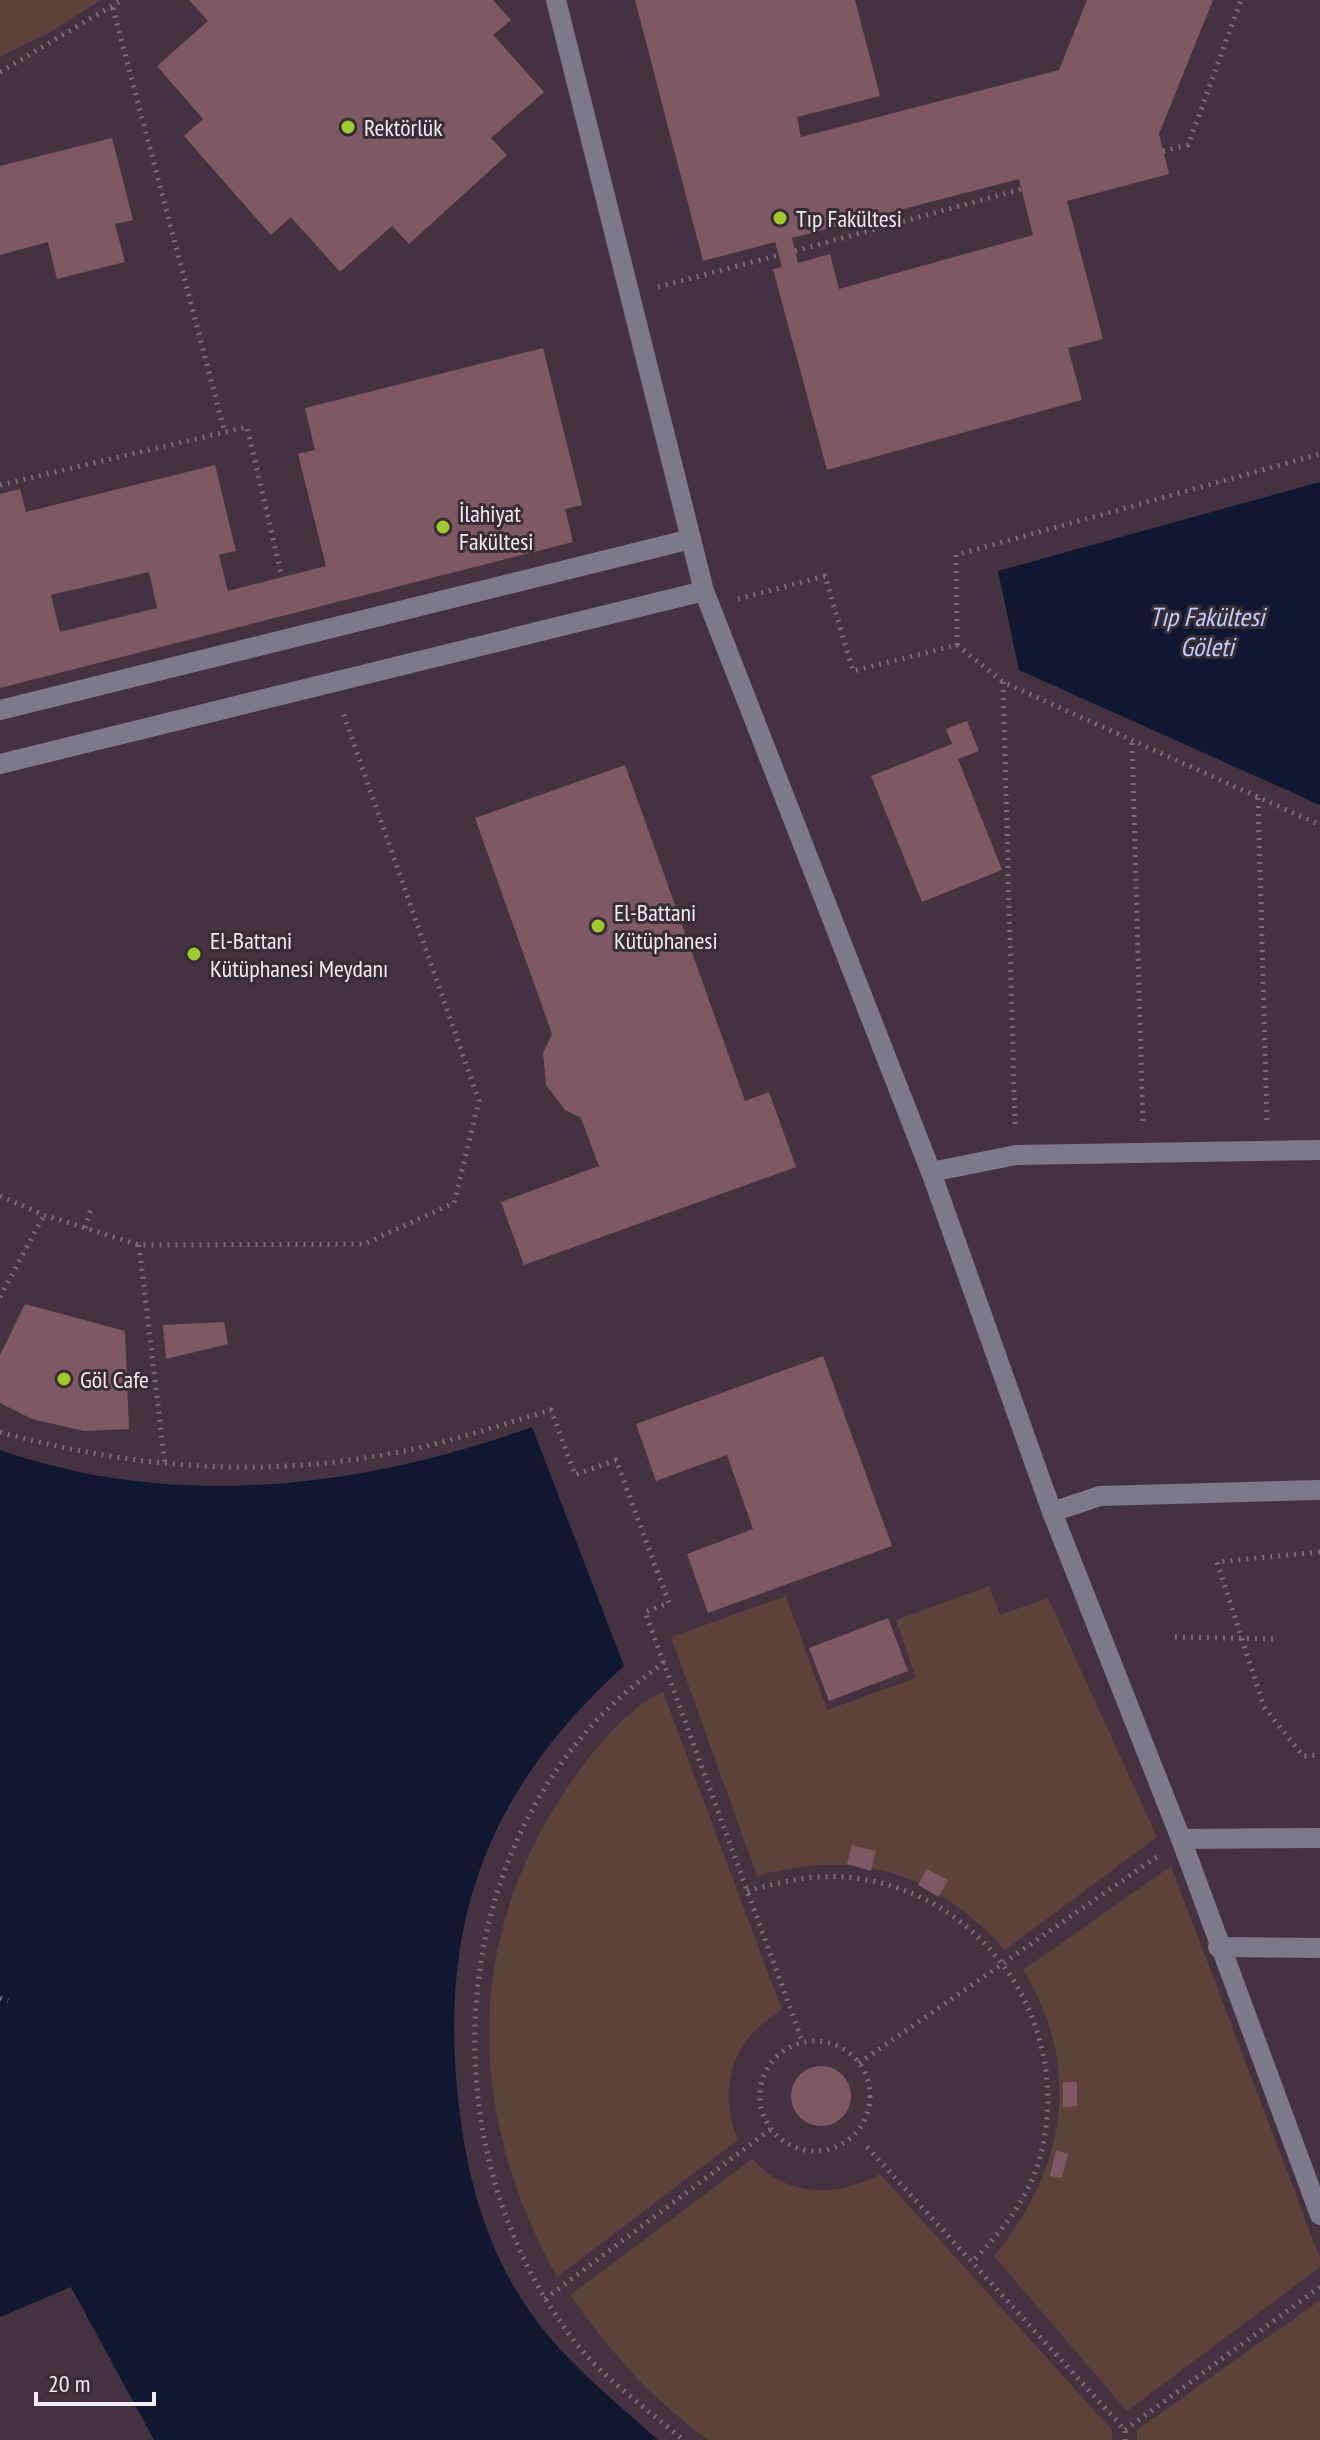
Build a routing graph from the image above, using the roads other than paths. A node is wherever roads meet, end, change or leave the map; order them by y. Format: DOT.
graph roads {
  1 [pos="556,0"];
  2 [pos="691,539"];
  3 [pos="707,599"];
  4 [pos="0,710"];
  5 [pos="0,764"];
  6 [pos="1320,1150"];
  7 [pos="931,1172"];
  8 [pos="1320,1490"];
  9 [pos="1052,1512"];
  10 [pos="1320,1838"];
  11 [pos="1181,1839"];
  12 [pos="1218,1947"];
  13 [pos="1320,1948"];
  14 [pos="1320,2215"];
  1 -- 2 [label="street"];
  2 -- 3 [label="street"];
  2 -- 4 [label="street"];
  3 -- 5 [label="street"];
  3 -- 7 [label="street"];
  6 -- 7 [label="street"];
  7 -- 9 [label="street"];
  8 -- 9 [label="street"];
  9 -- 11 [label="street"];
  10 -- 11 [label="street"];
  11 -- 12 [label="street"];
  12 -- 13 [label="street"];
  12 -- 14 [label="street"];
}
